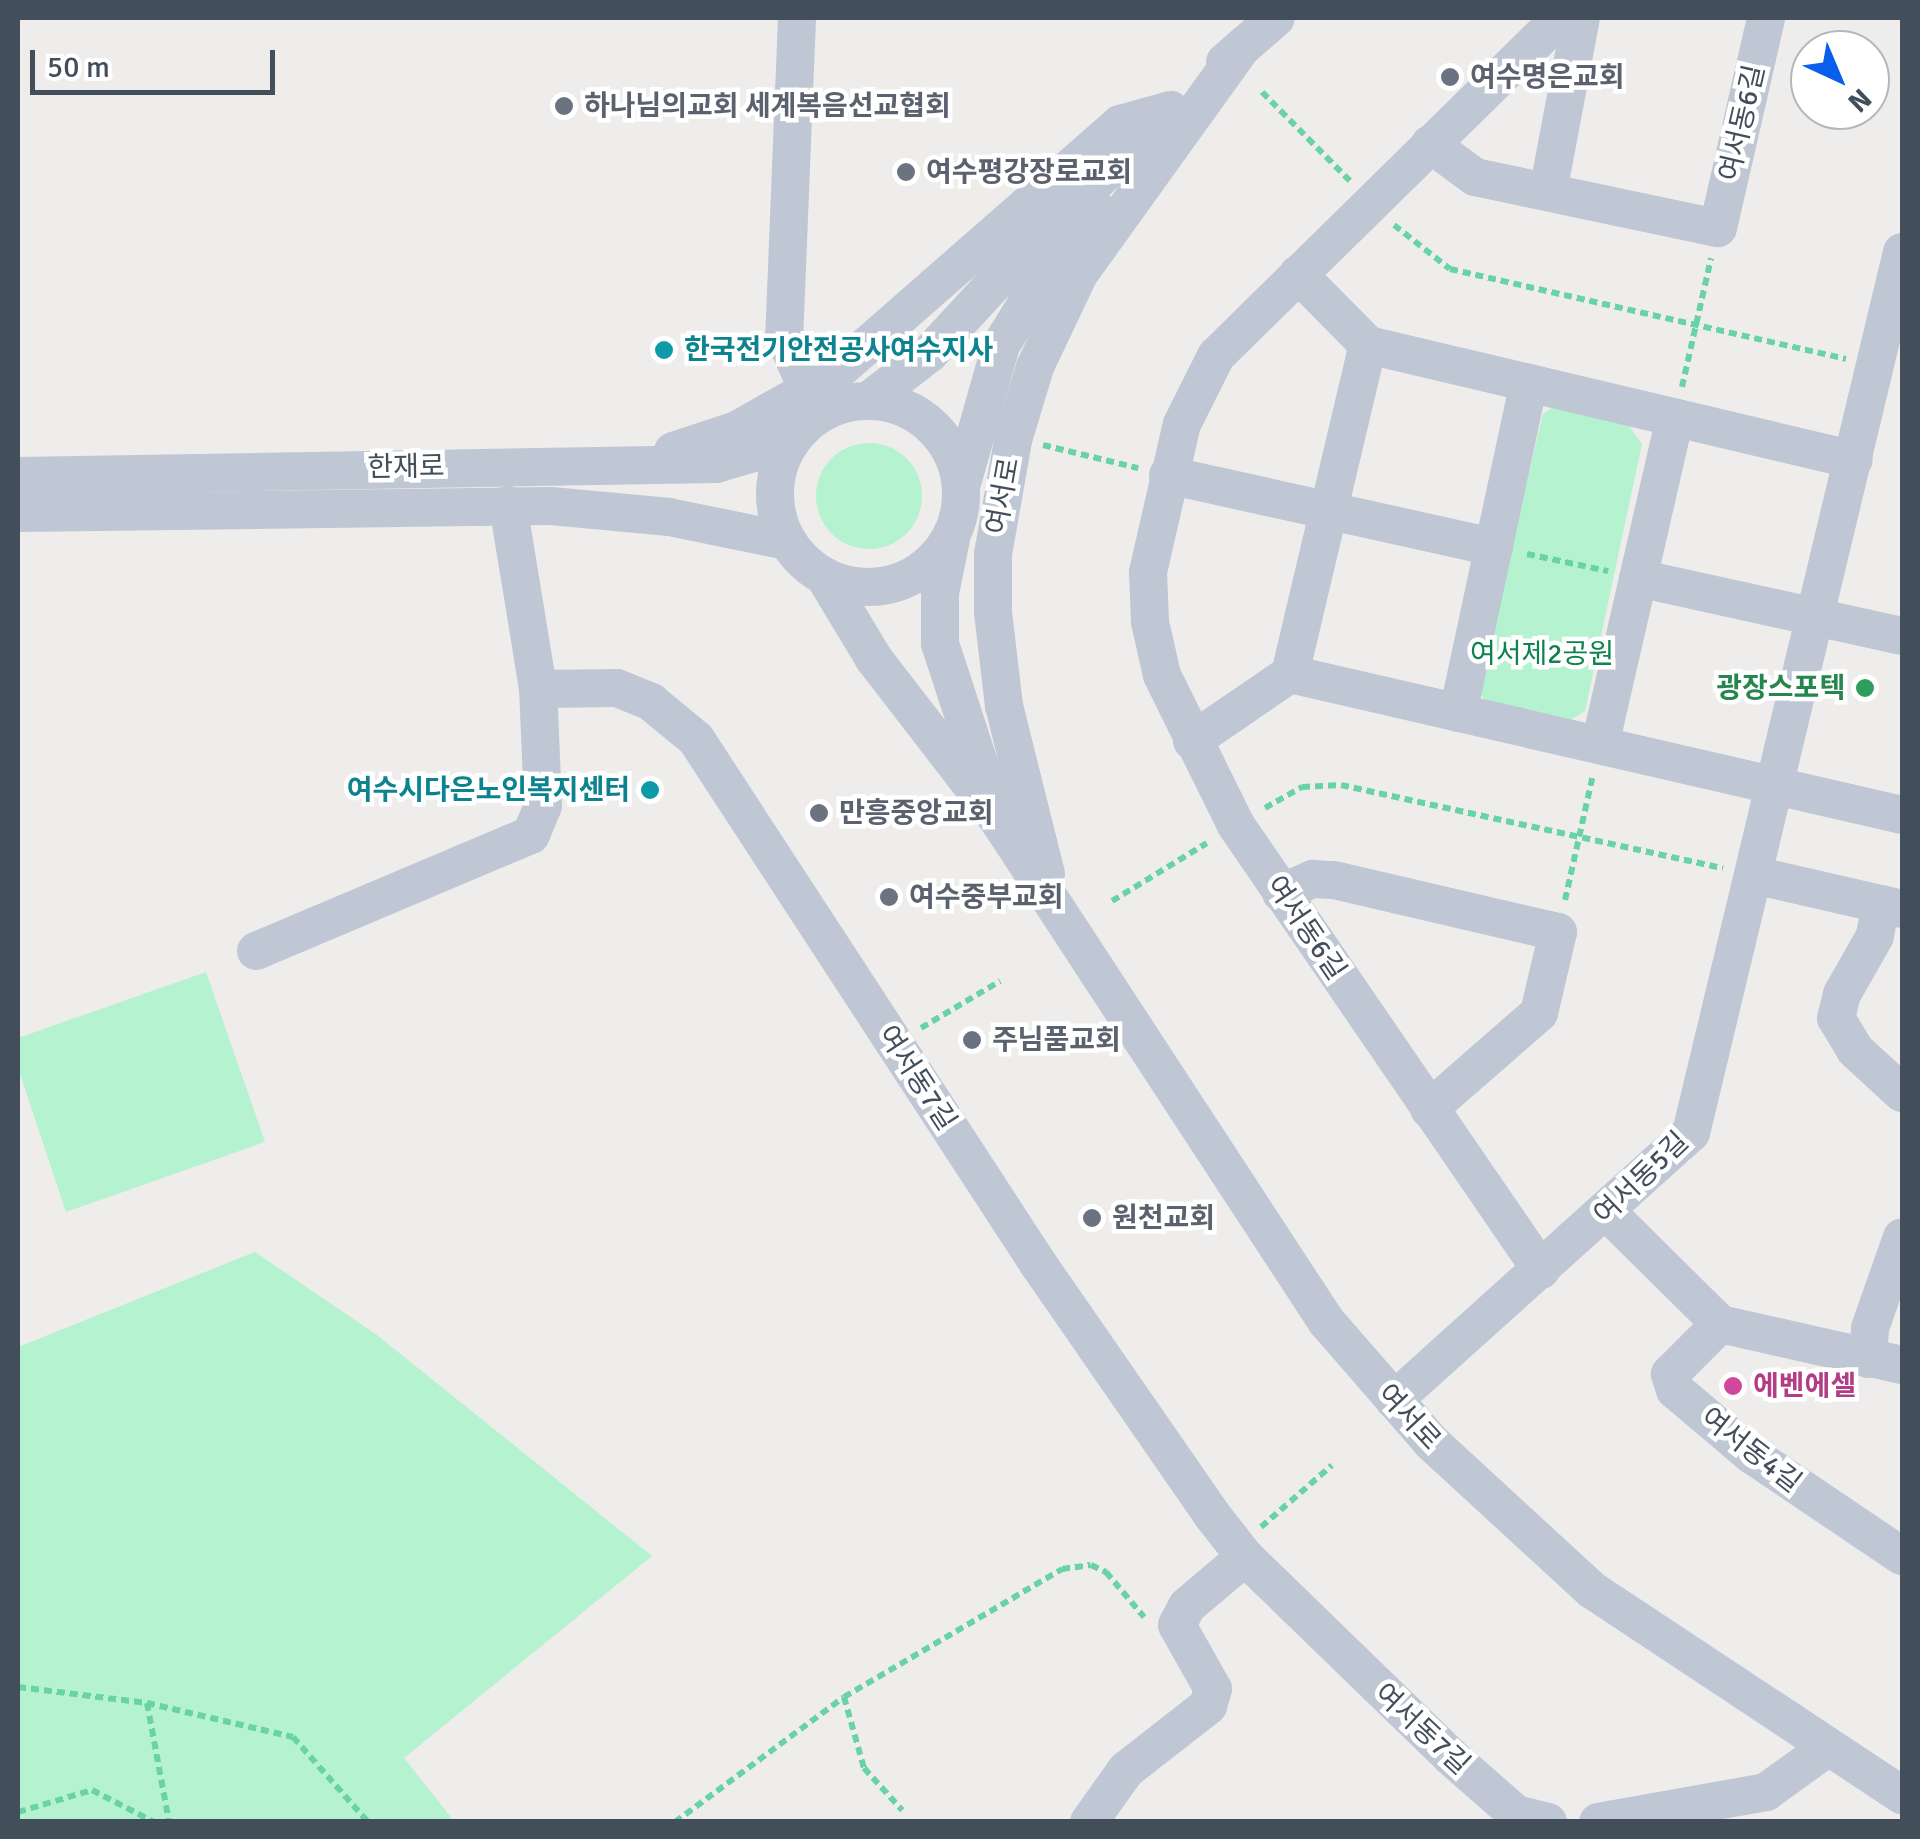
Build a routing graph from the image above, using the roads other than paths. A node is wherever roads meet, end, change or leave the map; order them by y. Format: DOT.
graph roads {
  1 [pos="797,18"];
  2 [pos="1276,18"];
  3 [pos="1560,18"];
  4 [pos="1581,18"];
  5 [pos="1766,18"];
  6 [pos="1177,119"];
  7 [pos="1430,144"];
  8 [pos="1548,192"];
  9 [pos="1902,252"];
  10 [pos="1298,274"];
  11 [pos="1368,345"];
  12 [pos="1530,383"];
  13 [pos="868,400"];
  14 [pos="813,404"];
  15 [pos="1675,417"];
  16 [pos="791,442"];
  17 [pos="1854,460"];
  18 [pos="645,462"];
  19 [pos="18,476"];
  20 [pos="1168,476"];
  21 [pos="961,486"];
  22 [pos="508,505"];
  23 [pos="1328,512"];
  24 [pos="18,513"];
  25 [pos="952,534"];
  26 [pos="787,541"];
  27 [pos="1494,547"];
  28 [pos="824,576"];
  29 [pos="1638,578"];
  30 [pos="1818,616"];
  31 [pos="1902,636"];
  32 [pos="1290,674"];
  33 [pos="538,689"];
  34 [pos="1458,713"];
  35 [pos="1192,741"];
  36 [pos="1600,745"];
  37 [pos="1779,786"];
  38 [pos="1902,815"];
  39 [pos="997,818"];
  40 [pos="1758,876"];
  41 [pos="1281,893"];
  42 [pos="1053,905"];
  43 [pos="1892,907"];
  44 [pos="256,951"];
  45 [pos="1902,1093"];
  46 [pos="1430,1109"];
  47 [pos="1607,1212"];
  48 [pos="1902,1237"];
  49 [pos="1541,1270"];
  50 [pos="1720,1324"];
  51 [pos="1885,1362"];
  52 [pos="1394,1400"];
  53 [pos="1241,1552"];
  54 [pos="1902,1556"];
  55 [pos="1827,1748"];
  56 [pos="1899,1788"];
  57 [pos="1532,1818"];
  58 [pos="1090,1822"];
  59 [pos="1479,1822"];
  60 [pos="1598,1822"];
  1 -- 14 [label="street"];
  2 -- 6 [label="street, 여서로"];
  3 -- 7 [label="street, 여서동6길"];
  4 -- 8 [label="street"];
  5 -- 8 [label="street, 여서동6길"];
  6 -- 13 [label="street, 여서로"];
  6 -- 14 [label="street"];
  6 -- 21 [label="street, 여서로"];
  6 -- 42 [label="street, 여서로"];
  7 -- 8 [label="street"];
  7 -- 10 [label="street, 여서동6길"];
  9 -- 17 [label="street, 여서동5길"];
  10 -- 11 [label="street"];
  10 -- 20 [label="street, 여서동6길"];
  11 -- 12 [label="street"];
  11 -- 23 [label="street"];
  12 -- 15 [label="street"];
  12 -- 27 [label="street"];
  13 -- 14 [label="street"];
  13 -- 21 [label="street"];
  14 -- 16 [label="street"];
  14 -- 18 [label="street"];
  15 -- 17 [label="street"];
  15 -- 29 [label="street"];
  16 -- 18 [label="street, 한재로"];
  16 -- 26 [label="street"];
  17 -- 30 [label="street, 여서동5길"];
  18 -- 19 [label="street, 한재로"];
  20 -- 23 [label="street"];
  20 -- 35 [label="street, 여서동6길"];
  21 -- 25 [label="street"];
  22 -- 24 [label="street, 한재로"];
  22 -- 26 [label="street, 한재로"];
  22 -- 33 [label="street"];
  23 -- 27 [label="street"];
  23 -- 32 [label="street"];
  25 -- 28 [label="street"];
  25 -- 39 [label="street, 여서로"];
  26 -- 28 [label="street"];
  27 -- 34 [label="street"];
  28 -- 39 [label="street, 여서로"];
  29 -- 30 [label="street"];
  29 -- 36 [label="street"];
  30 -- 31 [label="street"];
  30 -- 37 [label="street, 여서동5길"];
  32 -- 34 [label="street"];
  32 -- 35 [label="street"];
  33 -- 44 [label="street"];
  33 -- 53 [label="street, 여서동7길"];
  34 -- 36 [label="street"];
  35 -- 41 [label="street, 여서동6길"];
  36 -- 37 [label="street"];
  37 -- 38 [label="street"];
  37 -- 40 [label="street, 여서동5길"];
  39 -- 42 [label="street, 여서로"];
  40 -- 43 [label="street"];
  40 -- 47 [label="street, 여서동5길"];
  41 -- 46 [label="street, 여서동6길"];
  41 -- 46 [label="street"];
  42 -- 52 [label="street, 여서로"];
  43 -- 45 [label="street"];
  46 -- 49 [label="street, 여서동6길"];
  47 -- 49 [label="street, 여서동5길"];
  47 -- 50 [label="street"];
  48 -- 51 [label="street"];
  49 -- 52 [label="street, 여서동5길"];
  50 -- 51 [label="street"];
  50 -- 54 [label="street, 여서동4길"];
  52 -- 55 [label="street, 여서로"];
  53 -- 57 [label="street, 여서동7길"];
  53 -- 58 [label="street"];
  55 -- 56 [label="street, 여서로"];
  55 -- 60 [label="street"];
  57 -- 59 [label="street, 여서동7길"];
}
